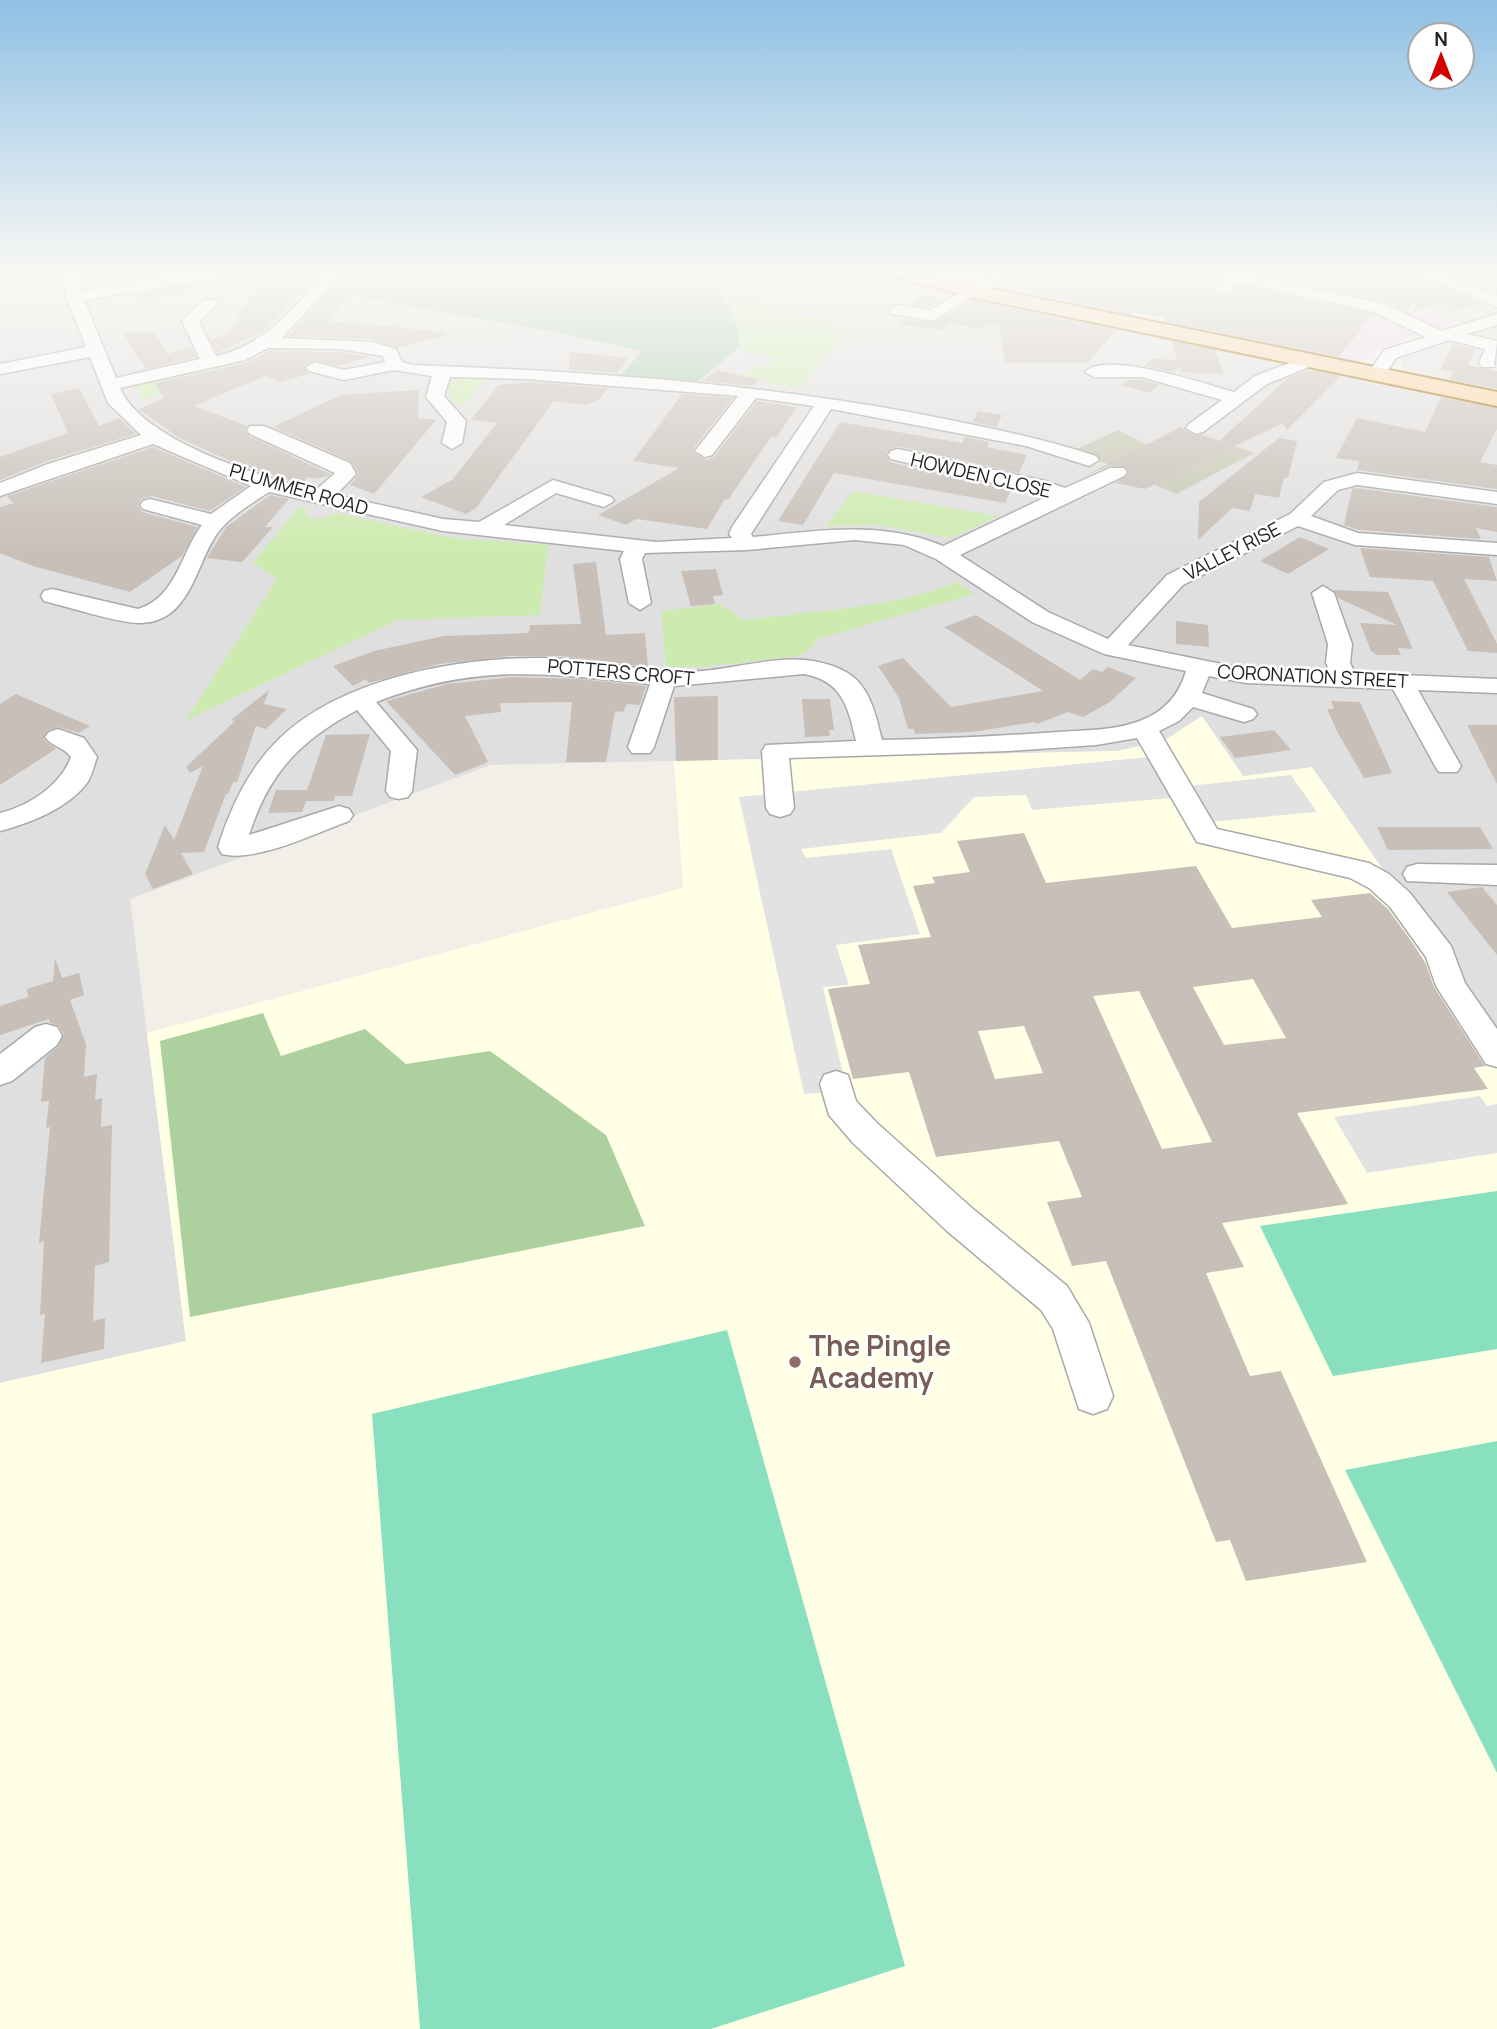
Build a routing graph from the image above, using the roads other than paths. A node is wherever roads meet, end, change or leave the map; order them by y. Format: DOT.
graph roads {
  1 [pos="102,367"];
  2 [pos="188,367"];
  3 [pos="315,367"];
  4 [pos="386,367"];
  5 [pos="401,367"];
  6 [pos="1294,367"];
  7 [pos="1338,367"];
  8 [pos="1382,367"];
  9 [pos="443,372"];
  10 [pos="1094,372"];
  11 [pos="1377,374"];
  12 [pos="109,384"];
  13 [pos="751,392"];
  14 [pos="1236,398"];
  15 [pos="1497,399"];
  16 [pos="826,402"];
  17 [pos="1196,428"];
  18 [pos="257,430"];
  19 [pos="154,437"];
  20 [pos="452,443"];
  21 [pos="705,451"];
  22 [pos="898,455"];
  23 [pos="1089,460"];
  24 [pos="1117,472"];
  25 [pos="266,485"];
  26 [pos="0,490"];
  27 [pos="1065,496"];
  28 [pos="321,497"];
  29 [pos="1497,498"];
  30 [pos="604,501"];
  31 [pos="150,505"];
  32 [pos="1297,517"];
  33 [pos="216,522"];
  34 [pos="483,529"];
  35 [pos="908,539"];
  36 [pos="747,544"];
  37 [pos="637,546"];
  38 [pos="1497,549"];
  39 [pos="944,554"];
  40 [pos="1323,593"];
  41 [pos="52,596"];
  42 [pos="640,603"];
  43 [pos="1112,649"];
  44 [pos="1199,669"];
  45 [pos="665,677"];
  46 [pos="1346,680"];
  47 [pos="1401,682"];
  48 [pos="1497,686"];
  49 [pos="1188,697"];
  50 [pos="361,700"];
  51 [pos="1244,714"];
  52 [pos="1145,729"];
  53 [pos="58,737"];
  54 [pos="640,747"];
  55 [pos="871,748"];
  56 [pos="1448,766"];
  57 [pos="399,791"];
  58 [pos="780,808"];
  59 [pos="339,815"];
  60 [pos="0,822"];
  61 [pos="1207,836"];
  62 [pos="1222,865"];
  63 [pos="1417,874"];
  64 [pos="1497,875"];
  65 [pos="47,1035"];
  66 [pos="1497,1055"];
  67 [pos="0,1072"];
  68 [pos="836,1084"];
  69 [pos="1093,1396"];
  1 -- 12 [label="street, PLUMMER ROAD"];
  2 -- 12 [label="street"];
  3 -- 4 [label="street"];
  5 -- 9 [label="street"];
  6 -- 14 [label="street"];
  7 -- 11 [label="main road"];
  8 -- 11 [label="street"];
  9 -- 13 [label="street"];
  9 -- 20 [label="street"];
  10 -- 14 [label="street"];
  11 -- 15 [label="main road"];
  12 -- 19 [label="street, PLUMMER ROAD"];
  13 -- 16 [label="street"];
  13 -- 21 [label="street"];
  14 -- 17 [label="street"];
  16 -- 23 [label="street"];
  16 -- 36 [label="street"];
  18 -- 28 [label="street"];
  19 -- 25 [label="street, PLUMMER ROAD"];
  19 -- 26 [label="street"];
  22 -- 27 [label="street, HOWDEN CLOSE"];
  24 -- 27 [label="street, HOWDEN CLOSE"];
  25 -- 28 [label="street, PLUMMER ROAD"];
  25 -- 33 [label="street"];
  27 -- 39 [label="street, HOWDEN CLOSE"];
  28 -- 34 [label="street, PLUMMER ROAD"];
  29 -- 32 [label="street, VALLEY RISE"];
  30 -- 34 [label="street"];
  31 -- 33 [label="street"];
  32 -- 38 [label="street, VALLEY RISE"];
  32 -- 43 [label="street, VALLEY RISE"];
  33 -- 41 [label="street"];
  34 -- 37 [label="street, PLUMMER ROAD"];
  35 -- 36 [label="street, PLUMMER ROAD"];
  35 -- 39 [label="street, CORONATION STREET"];
  36 -- 37 [label="street, PLUMMER ROAD"];
  37 -- 42 [label="street"];
  39 -- 43 [label="street, CORONATION STREET"];
  40 -- 46 [label="street"];
  43 -- 44 [label="street, CORONATION STREET"];
  44 -- 46 [label="street, CORONATION STREET"];
  44 -- 49 [label="street"];
  45 -- 50 [label="street, POTTERS CROFT"];
  45 -- 54 [label="street"];
  45 -- 55 [label="street, POTTERS CROFT"];
  46 -- 47 [label="street, CORONATION STREET"];
  47 -- 48 [label="street, CORONATION STREET"];
  47 -- 56 [label="street"];
  49 -- 51 [label="street"];
  49 -- 52 [label="street"];
  50 -- 57 [label="street"];
  50 -- 59 [label="street, POTTERS CROFT"];
  52 -- 55 [label="street"];
  52 -- 61 [label="street"];
  53 -- 60 [label="street"];
  55 -- 58 [label="street"];
  61 -- 62 [label="street"];
  61 -- 66 [label="street"];
  63 -- 64 [label="street"];
  65 -- 67 [label="street"];
  68 -- 69 [label="street"];
}
